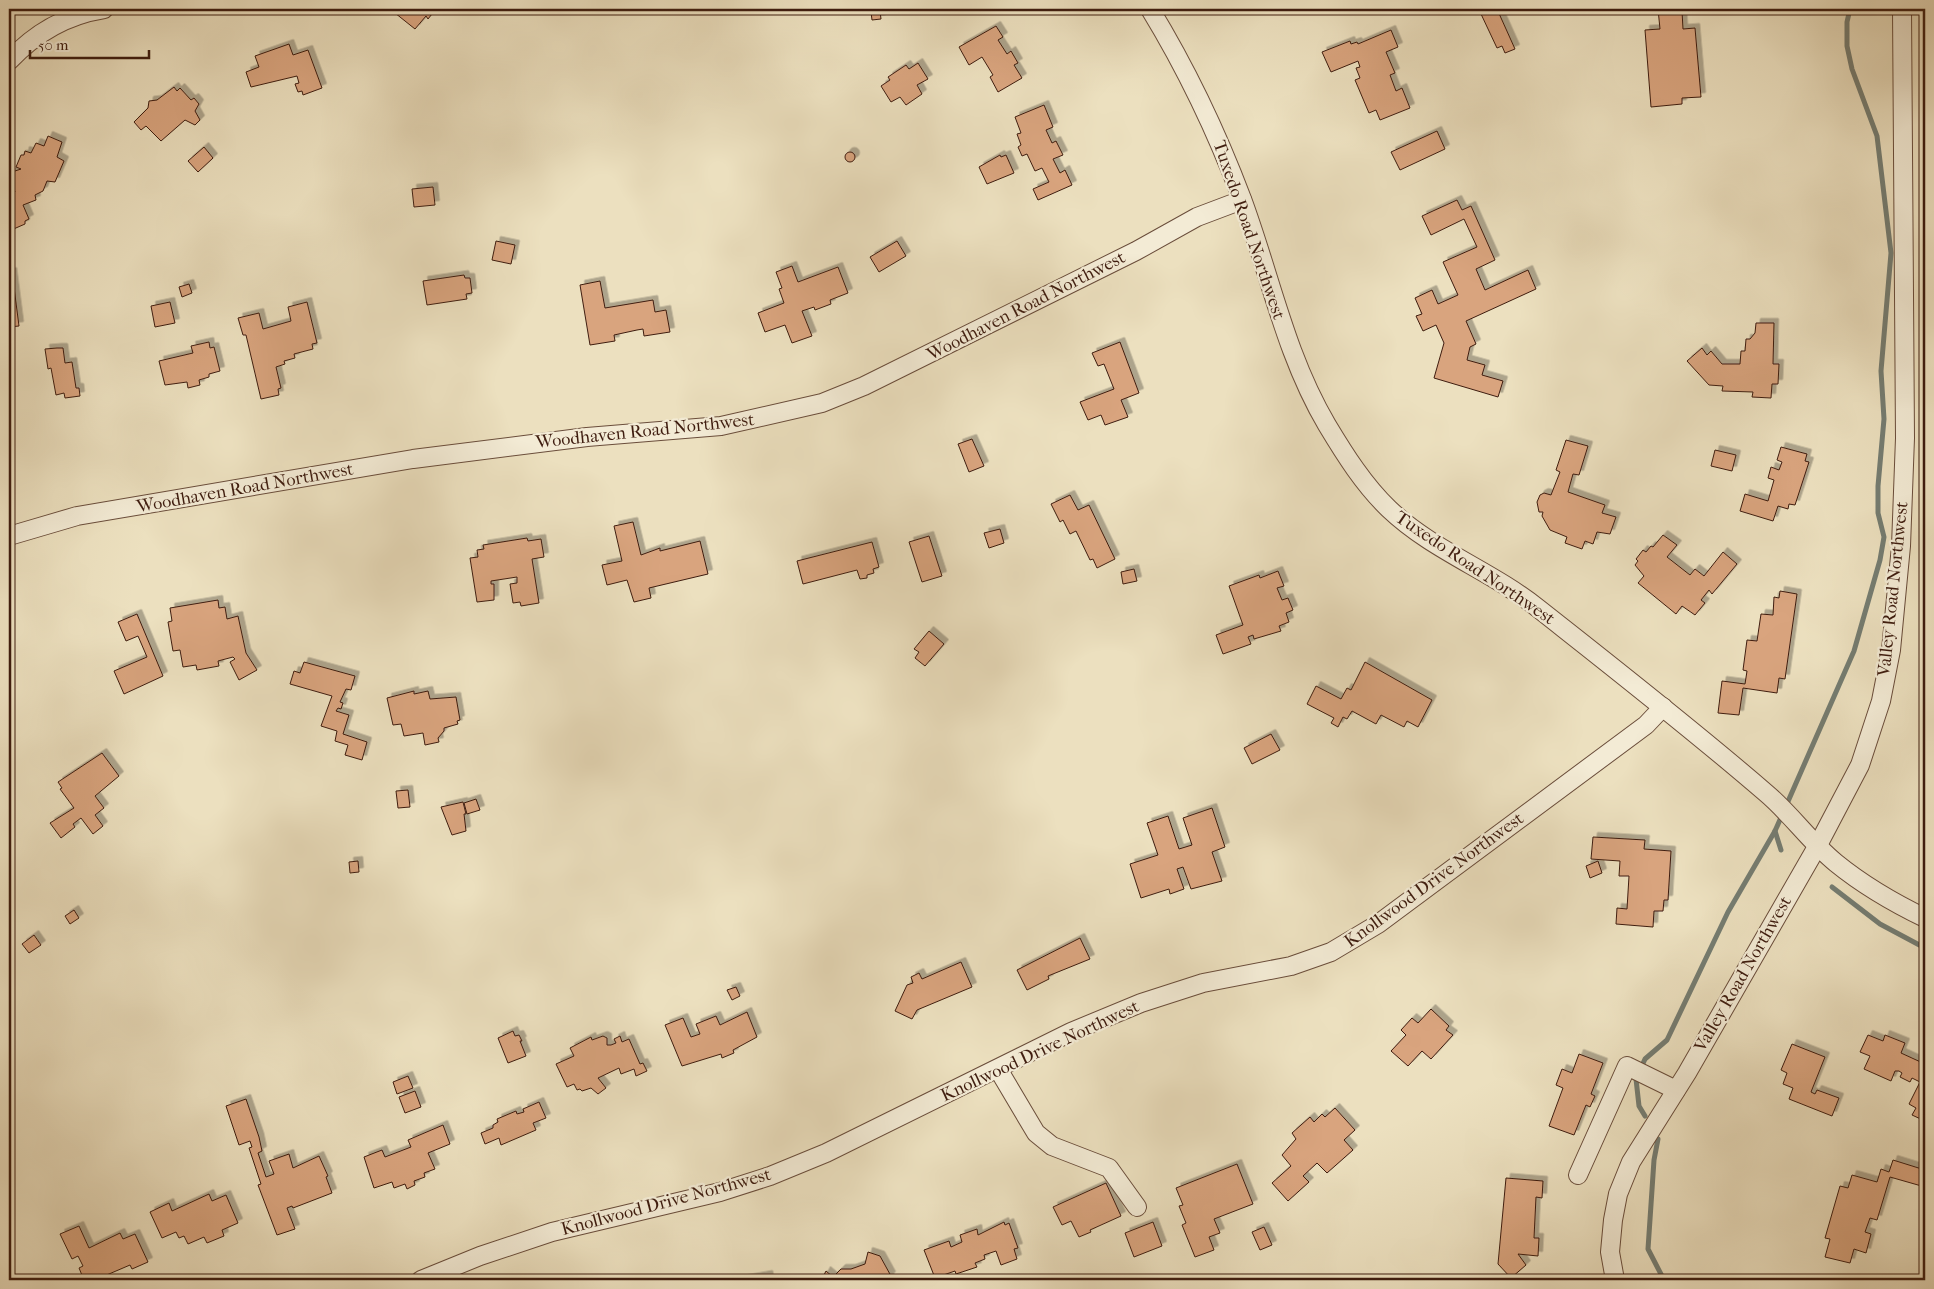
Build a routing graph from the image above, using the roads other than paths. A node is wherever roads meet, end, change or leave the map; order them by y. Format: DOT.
graph roads {
  1 [pos="104,9"];
  2 [pos="1150,9"];
  3 [pos="1902,9"];
  4 [pos="9,61"];
  5 [pos="1242,200"];
  6 [pos="9,536"];
  7 [pos="1663,707"];
  8 [pos="1818,845"];
  9 [pos="1925,918"];
  10 [pos="998,1069"];
  11 [pos="1676,1090"];
  12 [pos="1578,1175"];
  13 [pos="1137,1208"];
  14 [pos="421,1280"];
  15 [pos="1614,1280"];
  1 -- 4 [label="street"];
  2 -- 5 [label="street, Tuxedo Road Northwest"];
  3 -- 8 [label="street, Valley Road Northwest"];
  5 -- 6 [label="street, Woodhaven Road Northwest"];
  5 -- 7 [label="street, Tuxedo Road Northwest"];
  7 -- 8 [label="street, Tuxedo Road Northwest"];
  7 -- 10 [label="street, Knollwood Drive Northwest"];
  8 -- 9 [label="street, Tuxedo Road Northwest"];
  8 -- 11 [label="street, Valley Road Northwest"];
  10 -- 13 [label="street"];
  10 -- 14 [label="street, Knollwood Drive Northwest"];
  11 -- 12 [label="street"];
  11 -- 15 [label="street, Valley Road Northwest"];
}
